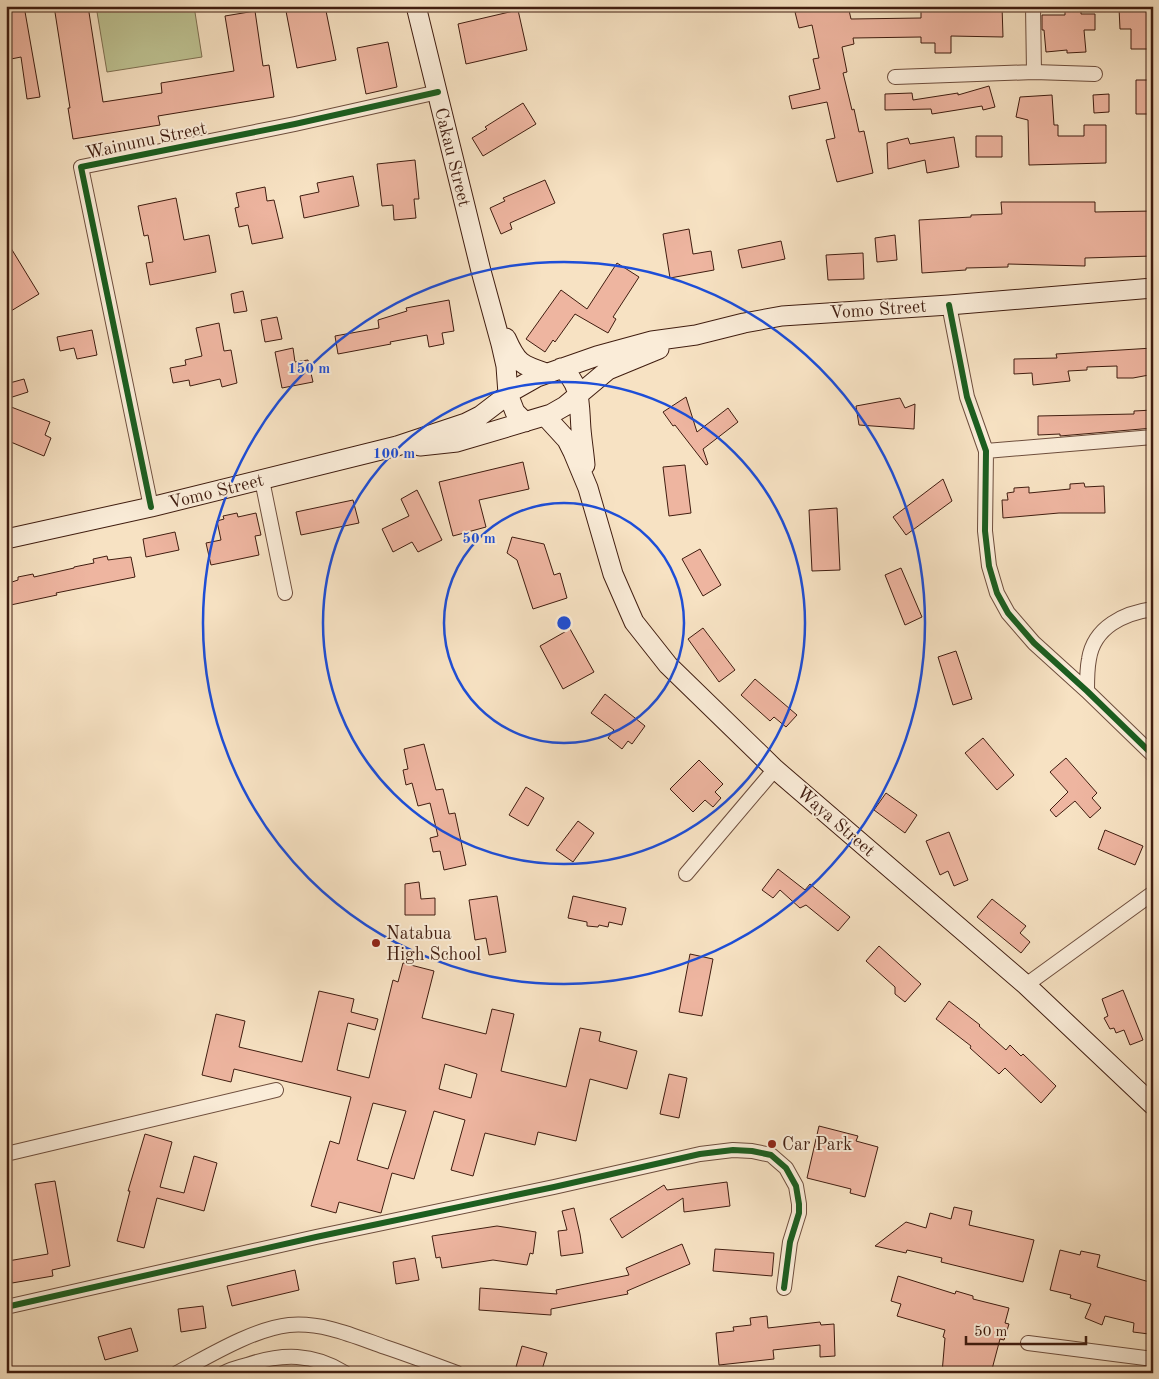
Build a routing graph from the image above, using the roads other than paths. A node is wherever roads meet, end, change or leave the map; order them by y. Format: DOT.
graph roads {
  1 [pos="416,6"];
  2 [pos="1033,6"];
  3 [pos="1034,72"];
  4 [pos="1095,74"];
  5 [pos="895,77"];
  6 [pos="438,92"];
  7 [pos="1153,288"];
  8 [pos="949,305"];
  9 [pos="492,308"];
  10 [pos="696,335"];
  11 [pos="554,371"];
  12 [pos="508,394"];
  13 [pos="579,394"];
  14 [pos="545,416"];
  15 [pos="525,422"];
  16 [pos="1153,437"];
  17 [pos="397,446"];
  18 [pos="986,451"];
  19 [pos="262,480"];
  20 [pos="588,488"];
  21 [pos="151,507"];
  22 [pos="6,538"];
  23 [pos="286,593"];
  24 [pos="1153,608"];
  25 [pos="1087,691"];
  26 [pos="1153,755"];
  27 [pos="775,769"];
  28 [pos="686,874"];
  29 [pos="1153,893"];
  30 [pos="1026,985"];
  31 [pos="276,1090"];
  32 [pos="1153,1105"];
  33 [pos="6,1154"];
  34 [pos="784,1288"];
  35 [pos="6,1307"];
  36 [pos="1028,1343"];
  37 [pos="1153,1359"];
  38 [pos="177,1373"];
  39 [pos="224,1373"];
  40 [pos="345,1373"];
  41 [pos="457,1373"];
  1 -- 6 [label="main road, Cakau Street"];
  2 -- 3 [label="street"];
  3 -- 4 [label="street"];
  3 -- 5 [label="street"];
  6 -- 9 [label="main road, Cakau Street"];
  6 -- 21 [label="street, Wainunu Street"];
  7 -- 8 [label="main road, Vomo Street"];
  8 -- 10 [label="main road, Vomo Street"];
  8 -- 18 [label="street"];
  9 -- 11 [label="main road, Cakau Street"];
  9 -- 12 [label="main road, Cakau Street"];
  10 -- 11 [label="main road, Vomo Street"];
  10 -- 13 [label="main road, Vomo Street"];
  11 -- 12 [label="main road, Vomo Street"];
  11 -- 13 [label="main road"];
  12 -- 15 [label="main road"];
  12 -- 17 [label="main road, Vomo Street"];
  13 -- 14 [label="main road, Vomo Street"];
  13 -- 20 [label="main road, Waya Street"];
  14 -- 15 [label="main road, Vomo Street"];
  14 -- 20 [label="main road, Waya Street"];
  15 -- 17 [label="main road, Vomo Street"];
  16 -- 18 [label="street"];
  17 -- 19 [label="main road, Vomo Street"];
  18 -- 25 [label="street"];
  19 -- 21 [label="main road, Vomo Street"];
  19 -- 23 [label="street"];
  20 -- 27 [label="main road, Waya Street"];
  21 -- 22 [label="main road, Vomo Street"];
  24 -- 25 [label="street"];
  25 -- 26 [label="street"];
  27 -- 28 [label="street"];
  27 -- 30 [label="main road, Waya Street"];
  29 -- 30 [label="street"];
  30 -- 32 [label="main road, Waya Street"];
  31 -- 33 [label="street"];
  34 -- 35 [label="street"];
  36 -- 37 [label="street"];
  38 -- 41 [label="street"];
  39 -- 40 [label="street"];
}
